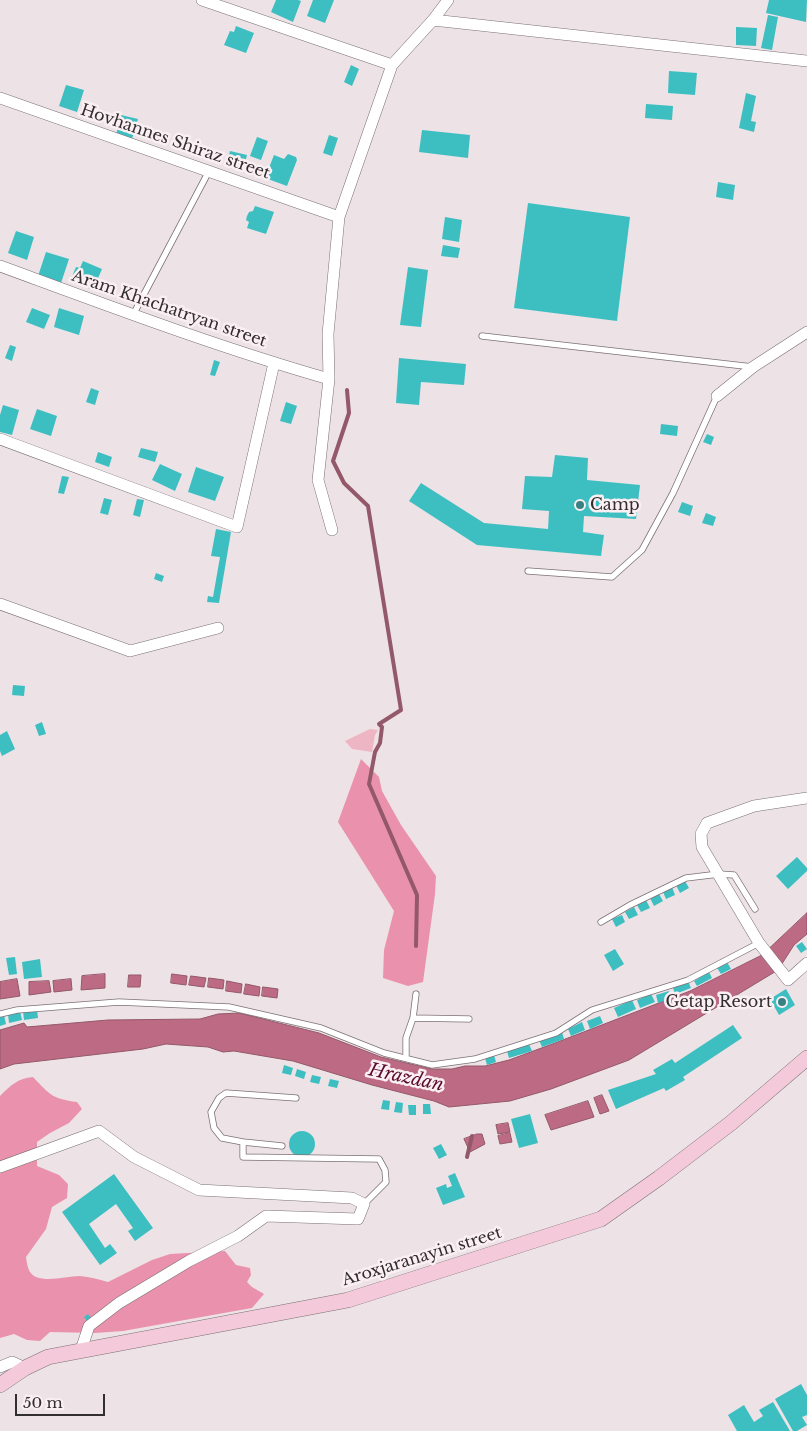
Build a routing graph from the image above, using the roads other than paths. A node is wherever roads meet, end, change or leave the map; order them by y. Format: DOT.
graph roads {
  1 [pos="202,0"];
  2 [pos="448,0"];
  3 [pos="433,20"];
  4 [pos="807,60"];
  5 [pos="392,65"];
  6 [pos="0,98"];
  7 [pos="208,171"];
  8 [pos="339,217"];
  9 [pos="0,266"];
  10 [pos="133,315"];
  11 [pos="807,332"];
  12 [pos="482,336"];
  13 [pos="274,363"];
  14 [pos="753,366"];
  15 [pos="329,379"];
  16 [pos="717,396"];
  17 [pos="0,439"];
  18 [pos="332,530"];
  19 [pos="528,571"];
  20 [pos="0,604"];
  21 [pos="218,628"];
  22 [pos="807,798"];
  23 [pos="719,874"];
  24 [pos="755,909"];
  25 [pos="601,922"];
  26 [pos="762,948"];
  27 [pos="807,963"];
  28 [pos="416,994"];
  29 [pos="0,1014"];
  30 [pos="413,1018"];
  31 [pos="469,1018"];
  32 [pos="406,1058"];
  33 [pos="807,1058"];
  34 [pos="296,1098"];
  35 [pos="244,1142"];
  36 [pos="282,1146"];
  37 [pos="0,1167"];
  38 [pos="364,1204"];
  39 [pos="81,1350"];
  40 [pos="0,1367"];
  41 [pos="25,1368"];
  42 [pos="0,1385"];
  1 -- 5 [label="street"];
  2 -- 3 [label="street"];
  3 -- 4 [label="street"];
  3 -- 5 [label="street"];
  5 -- 8 [label="street"];
  6 -- 7 [label="street, Hovhannes Shiraz street"];
  7 -- 8 [label="street, Hovhannes Shiraz street"];
  7 -- 10 [label="lane"];
  8 -- 15 [label="street"];
  9 -- 10 [label="street, Aram Khachatryan street"];
  10 -- 13 [label="street, Aram Khachatryan street"];
  11 -- 14 [label="street"];
  12 -- 14 [label="lane"];
  13 -- 15 [label="street, Aram Khachatryan street"];
  13 -- 17 [label="street"];
  14 -- 16 [label="street"];
  15 -- 18 [label="street"];
  16 -- 19 [label="lane"];
  20 -- 21 [label="street"];
  22 -- 23 [label="street"];
  23 -- 24 [label="lane"];
  23 -- 25 [label="lane"];
  23 -- 26 [label="street"];
  26 -- 27 [label="street"];
  26 -- 32 [label="lane"];
  28 -- 30 [label="lane"];
  29 -- 32 [label="lane"];
  30 -- 31 [label="lane"];
  30 -- 32 [label="lane"];
  33 -- 39 [label="main road, Aroxjaranayin street"];
  34 -- 35 [label="lane"];
  35 -- 36 [label="lane"];
  35 -- 38 [label="lane"];
  37 -- 38 [label="street"];
  38 -- 39 [label="street"];
  39 -- 41 [label="main road, Aroxjaranayin street"];
  40 -- 41 [label="street"];
  41 -- 42 [label="main road, Aroxjaranayin street"];
}
